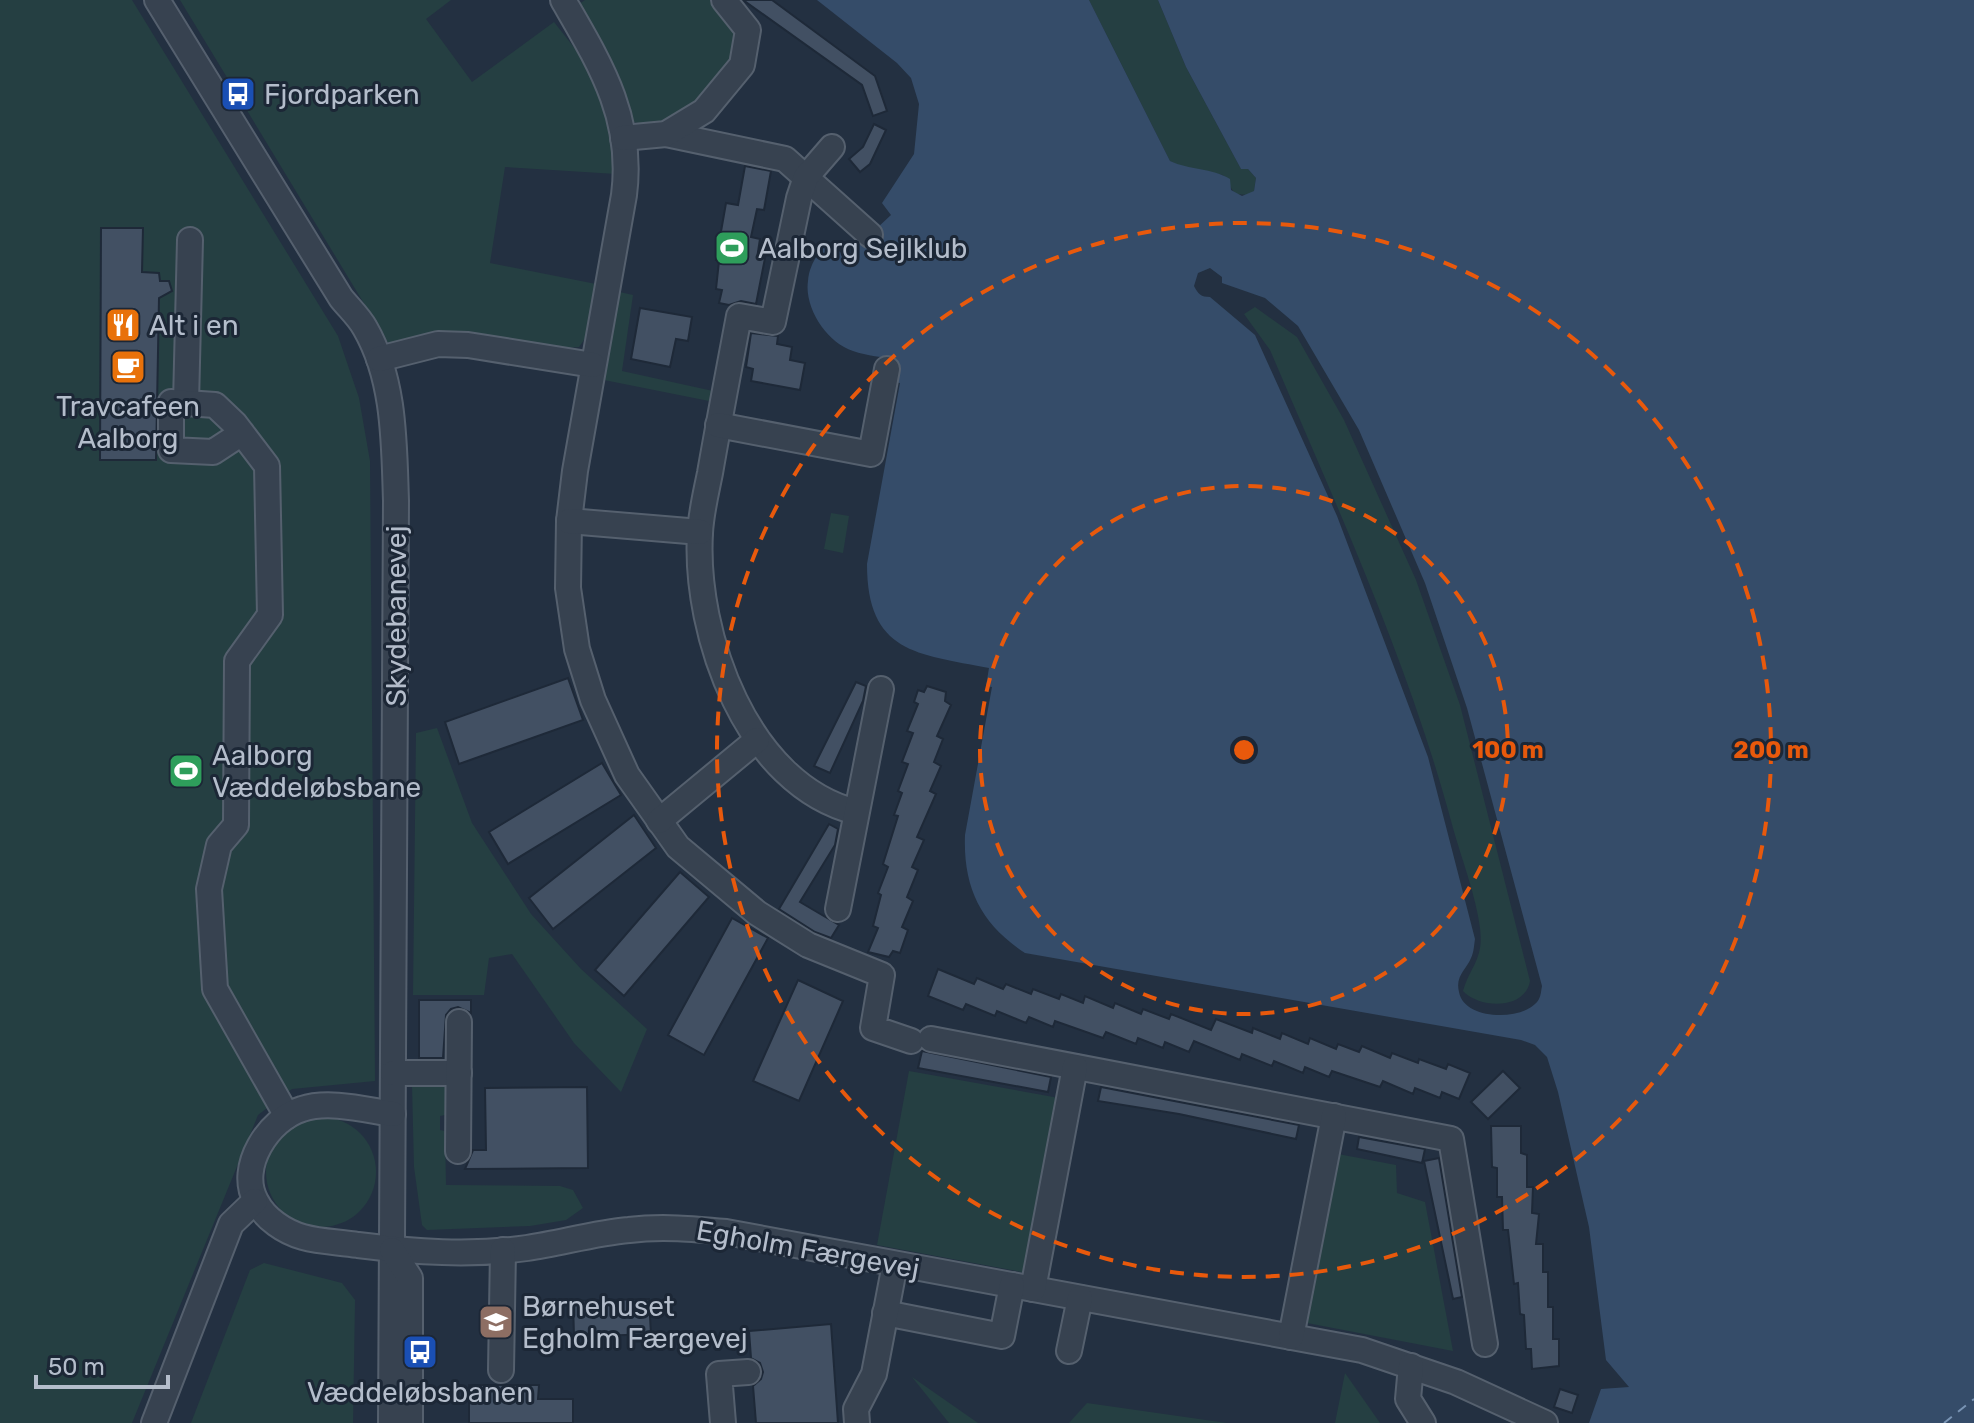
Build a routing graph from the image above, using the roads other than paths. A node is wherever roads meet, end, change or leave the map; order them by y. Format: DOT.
graph roads {
  1 [pos="157,0"];
  2 [pos="563,0"];
  3 [pos="724,0"];
  4 [pos="666,134"];
  5 [pos="623,138"];
  6 [pos="832,147"];
  7 [pos="806,177"];
  8 [pos="870,235"];
  9 [pos="190,240"];
  10 [pos="379,359"];
  11 [pos="593,365"];
  12 [pos="887,369"];
  13 [pos="186,403"];
  14 [pos="718,425"];
  15 [pos="242,433"];
  16 [pos="569,521"];
  17 [pos="700,532"];
  18 [pos="881,689"];
  19 [pos="757,740"];
  20 [pos="856,812"];
  21 [pos="659,821"];
  22 [pos="838,909"];
  23 [pos="459,1022"];
  24 [pos="1075,1067"];
  25 [pos="393,1073"];
  26 [pos="459,1073"];
  27 [pos="393,1114"];
  28 [pos="287,1116"];
  29 [pos="1334,1116"];
  30 [pos="458,1151"];
  31 [pos="255,1201"];
  32 [pos="392,1250"];
  33 [pos="503,1250"];
  34 [pos="895,1264"];
  35 [pos="1023,1287"];
  36 [pos="1080,1298"];
  37 [pos="885,1313"];
  38 [pos="1291,1337"];
  39 [pos="1485,1344"];
  40 [pos="1069,1351"];
  41 [pos="1411,1366"];
  42 [pos="501,1370"];
  43 [pos="748,1372"];
  44 [pos="1532,1420"];
  45 [pos="154,1423"];
  46 [pos="391,1423"];
  47 [pos="410,1423"];
  48 [pos="723,1423"];
  49 [pos="857,1423"];
  50 [pos="1423,1423"];
  1 -- 10 [label="street, Skydebanevej"];
  2 -- 5 [label="street"];
  3 -- 4 [label="street"];
  4 -- 5 [label="street"];
  4 -- 7 [label="street"];
  5 -- 11 [label="street"];
  6 -- 7 [label="street"];
  7 -- 8 [label="street"];
  7 -- 14 [label="street"];
  9 -- 13 [label="street"];
  10 -- 11 [label="street"];
  10 -- 25 [label="street, Skydebanevej"];
  11 -- 16 [label="street"];
  12 -- 14 [label="street"];
  13 -- 15 [label="street"];
  13 -- 15 [label="street"];
  14 -- 17 [label="street"];
  15 -- 28 [label="street"];
  16 -- 17 [label="street"];
  16 -- 21 [label="street"];
  17 -- 19 [label="street"];
  18 -- 20 [label="street"];
  19 -- 20 [label="street"];
  19 -- 21 [label="street"];
  20 -- 22 [label="street"];
  21 -- 24 [label="street"];
  23 -- 26 [label="street"];
  24 -- 29 [label="street"];
  24 -- 35 [label="street"];
  25 -- 26 [label="street"];
  25 -- 27 [label="street, Skydebanevej"];
  26 -- 30 [label="street"];
  27 -- 28 [label="street"];
  27 -- 32 [label="street, Skydebanevej"];
  28 -- 31 [label="street"];
  29 -- 38 [label="street"];
  29 -- 39 [label="street"];
  31 -- 32 [label="street"];
  31 -- 45 [label="street"];
  32 -- 33 [label="street, Egholm Færgevej"];
  32 -- 46 [label="street, Skydebanevej"];
  32 -- 47 [label="street"];
  33 -- 34 [label="street, Egholm Færgevej"];
  33 -- 42 [label="street"];
  34 -- 35 [label="street, Egholm Færgevej"];
  34 -- 37 [label="street"];
  35 -- 36 [label="street, Egholm Færgevej"];
  35 -- 37 [label="street"];
  36 -- 38 [label="street, Egholm Færgevej"];
  36 -- 40 [label="street"];
  37 -- 49 [label="street"];
  38 -- 41 [label="street, Egholm Færgevej"];
  41 -- 44 [label="street, Egholm Færgevej"];
  41 -- 50 [label="street"];
  43 -- 48 [label="street"];
}
